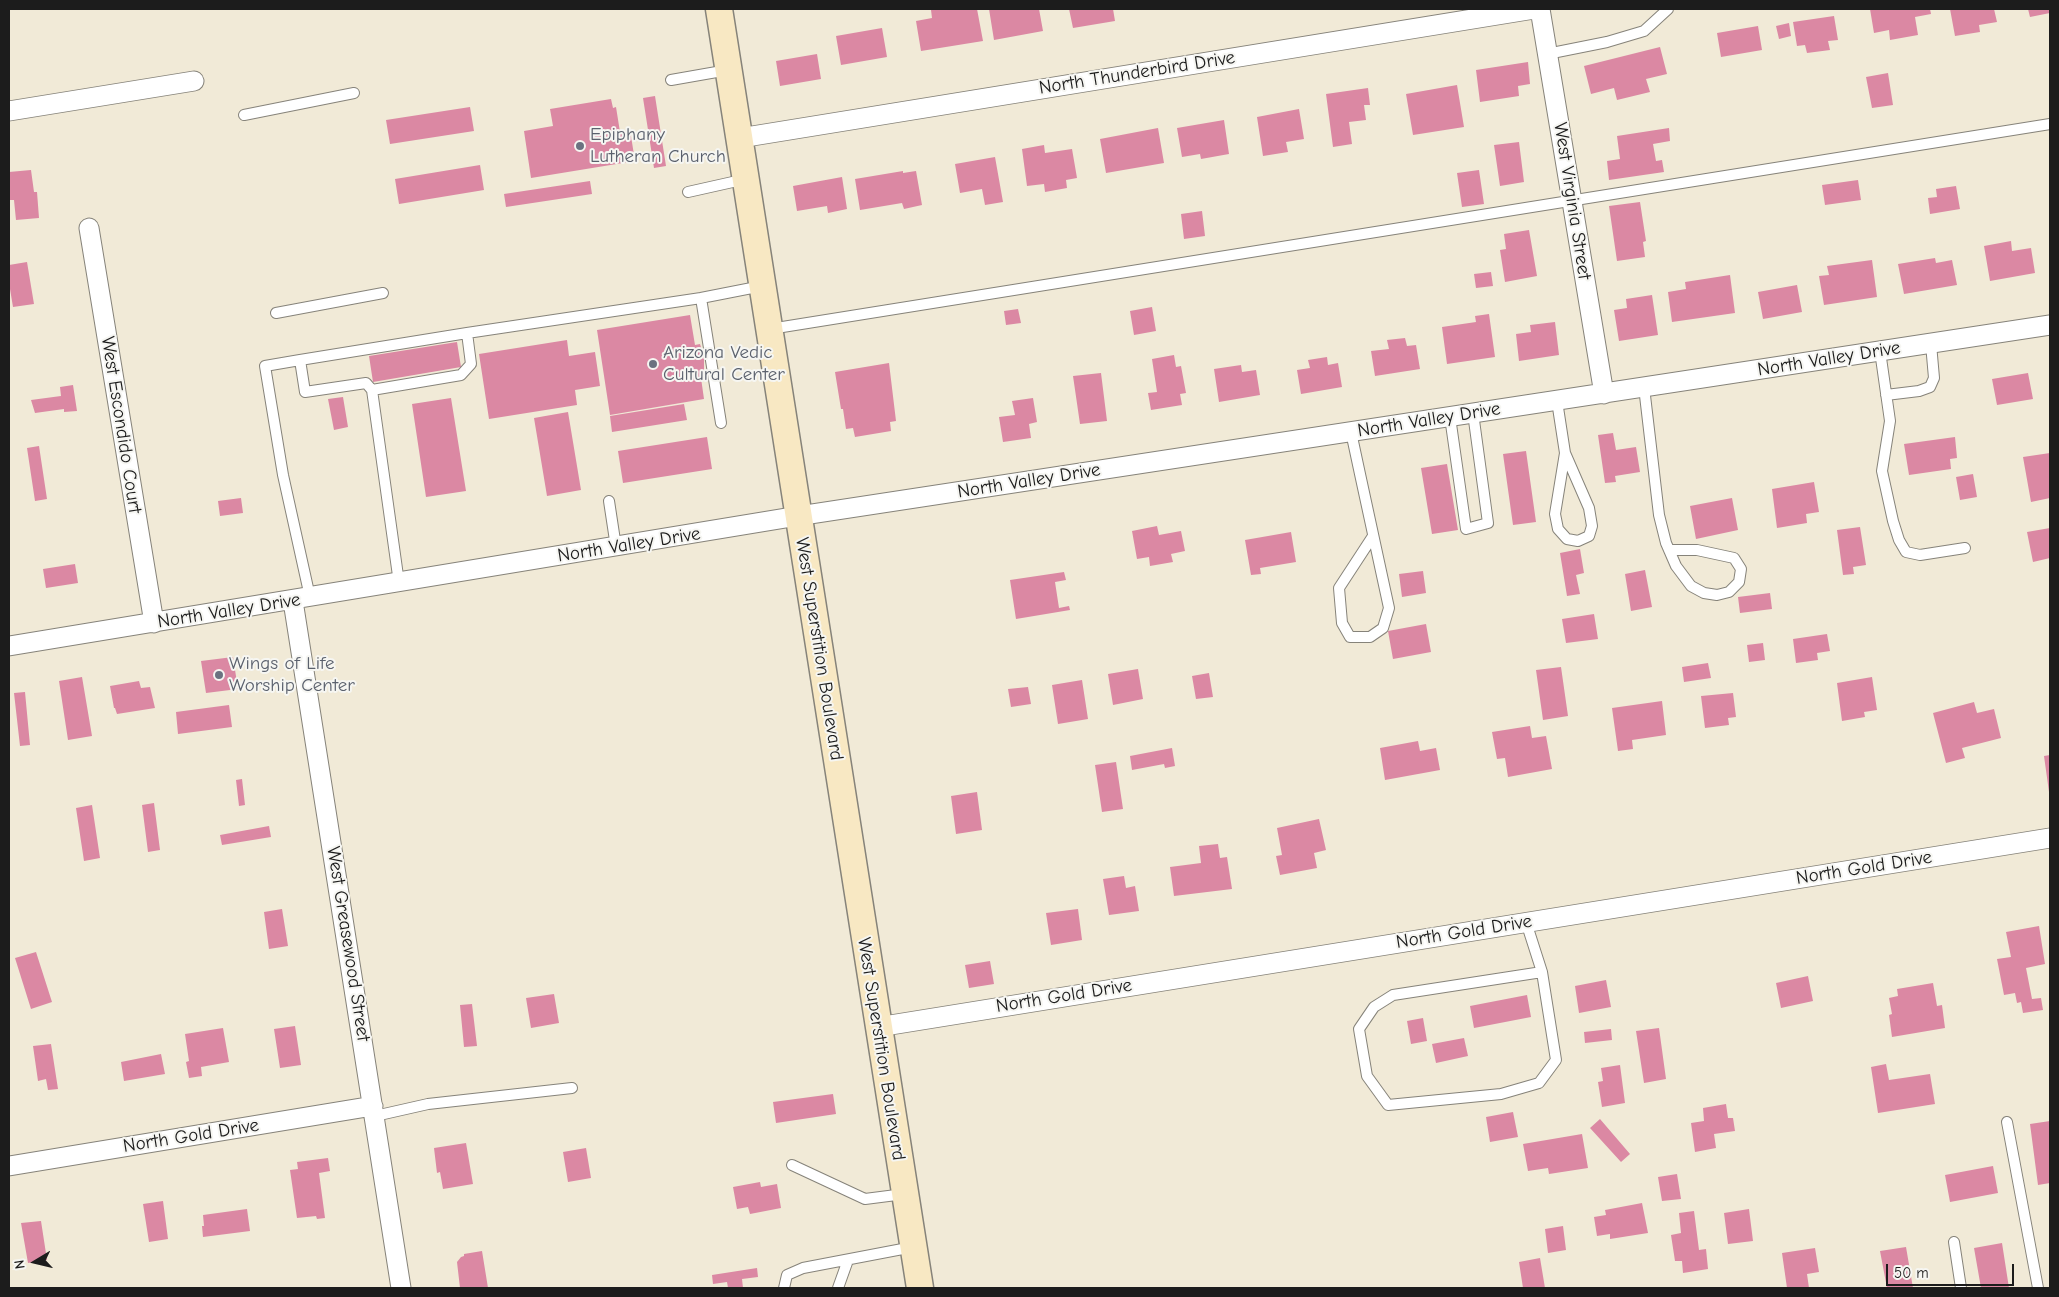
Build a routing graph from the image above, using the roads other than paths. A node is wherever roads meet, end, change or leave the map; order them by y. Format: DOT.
graph roads {
  1 [pos="719,9"];
  2 [pos="1534,9"];
  3 [pos="1540,9"];
  4 [pos="1668,9"];
  5 [pos="1547,54"];
  6 [pos="729,70"];
  7 [pos="671,80"];
  8 [pos="194,81"];
  9 [pos="354,93"];
  10 [pos="9,112"];
  11 [pos="244,115"];
  12 [pos="2050,124"];
  13 [pos="740,138"];
  14 [pos="746,179"];
  15 [pos="688,192"];
  16 [pos="1571,202"];
  17 [pos="89,228"];
  18 [pos="763,286"];
  19 [pos="383,293"];
  20 [pos="701,298"];
  21 [pos="276,313"];
  22 [pos="2050,326"];
  23 [pos="770,329"];
  24 [pos="467,333"];
  25 [pos="1931,344"];
  26 [pos="1880,352"];
  27 [pos="300,360"];
  28 [pos="1644,387"];
  29 [pos="372,390"];
  30 [pos="1604,394"];
  31 [pos="1886,395"];
  32 [pos="1557,401"];
  33 [pos="1473,414"];
  34 [pos="1450,417"];
  35 [pos="721,423"];
  36 [pos="1351,432"];
  37 [pos="1565,452"];
  38 [pos="609,501"];
  39 [pos="798,516"];
  40 [pos="1373,536"];
  41 [pos="616,547"];
  42 [pos="1965,548"];
  43 [pos="1669,550"];
  44 [pos="399,583"];
  45 [pos="302,599"];
  46 [pos="154,623"];
  47 [pos="9,646"];
  48 [pos="2050,838"];
  49 [pos="1526,922"];
  50 [pos="1542,972"];
  51 [pos="878,1026"];
  52 [pos="572,1088"];
  53 [pos="374,1111"];
  54 [pos="2007,1122"];
  55 [pos="792,1165"];
  56 [pos="9,1166"];
  57 [pos="904,1194"];
  58 [pos="1954,1242"];
  59 [pos="913,1247"];
  60 [pos="848,1260"];
  61 [pos="401,1288"];
  62 [pos="784,1288"];
  63 [pos="838,1288"];
  64 [pos="920,1288"];
  65 [pos="1961,1288"];
  66 [pos="2038,1288"];
  1 -- 6 [label="main road, West Superstition Boulevard"];
  2 -- 13 [label="street, North Thunderbird Drive"];
  3 -- 5 [label="street, West Virginia Street"];
  4 -- 5 [label="lane"];
  5 -- 16 [label="street, West Virginia Street"];
  6 -- 7 [label="lane"];
  6 -- 13 [label="main road, West Superstition Boulevard"];
  8 -- 10 [label="street"];
  9 -- 11 [label="lane"];
  12 -- 16 [label="lane"];
  13 -- 14 [label="main road, West Superstition Boulevard"];
  14 -- 15 [label="lane"];
  14 -- 18 [label="main road, West Superstition Boulevard"];
  16 -- 23 [label="lane"];
  16 -- 30 [label="street, West Virginia Street"];
  17 -- 46 [label="street, West Escondido Court"];
  18 -- 20 [label="lane"];
  18 -- 23 [label="main road, West Superstition Boulevard"];
  19 -- 21 [label="lane"];
  20 -- 24 [label="lane"];
  20 -- 35 [label="lane"];
  22 -- 25 [label="street, North Valley Drive"];
  23 -- 39 [label="main road, West Superstition Boulevard"];
  24 -- 27 [label="lane"];
  24 -- 29 [label="lane"];
  25 -- 26 [label="street, North Valley Drive"];
  25 -- 31 [label="lane"];
  26 -- 28 [label="street, North Valley Drive"];
  26 -- 31 [label="lane"];
  27 -- 29 [label="lane"];
  27 -- 45 [label="lane"];
  28 -- 30 [label="street, North Valley Drive"];
  28 -- 43 [label="lane"];
  29 -- 44 [label="lane"];
  30 -- 32 [label="street, North Valley Drive"];
  31 -- 42 [label="lane"];
  32 -- 33 [label="street, North Valley Drive"];
  32 -- 37 [label="lane"];
  33 -- 34 [label="street, North Valley Drive"];
  33 -- 34 [label="lane"];
  34 -- 36 [label="street, North Valley Drive"];
  36 -- 39 [label="street, North Valley Drive"];
  36 -- 40 [label="lane"];
  37 -- 37 [label="lane"];
  38 -- 41 [label="lane"];
  39 -- 41 [label="street, North Valley Drive"];
  39 -- 51 [label="main road, West Superstition Boulevard"];
  40 -- 40 [label="lane"];
  41 -- 44 [label="street, North Valley Drive"];
  43 -- 43 [label="lane"];
  44 -- 45 [label="street, North Valley Drive"];
  45 -- 46 [label="street, North Valley Drive"];
  45 -- 53 [label="street, West Greasewood Street"];
  46 -- 47 [label="street, North Valley Drive"];
  48 -- 49 [label="street, North Gold Drive"];
  49 -- 50 [label="lane"];
  49 -- 51 [label="street, North Gold Drive"];
  50 -- 50 [label="lane"];
  51 -- 57 [label="main road, West Superstition Boulevard"];
  52 -- 53 [label="lane"];
  53 -- 56 [label="street, North Gold Drive"];
  53 -- 61 [label="street, West Greasewood Street"];
  54 -- 66 [label="lane"];
  55 -- 57 [label="lane"];
  57 -- 59 [label="main road, West Superstition Boulevard"];
  58 -- 65 [label="lane"];
  59 -- 60 [label="lane"];
  59 -- 64 [label="main road, West Superstition Boulevard"];
  60 -- 62 [label="lane"];
  60 -- 63 [label="lane"];
}
